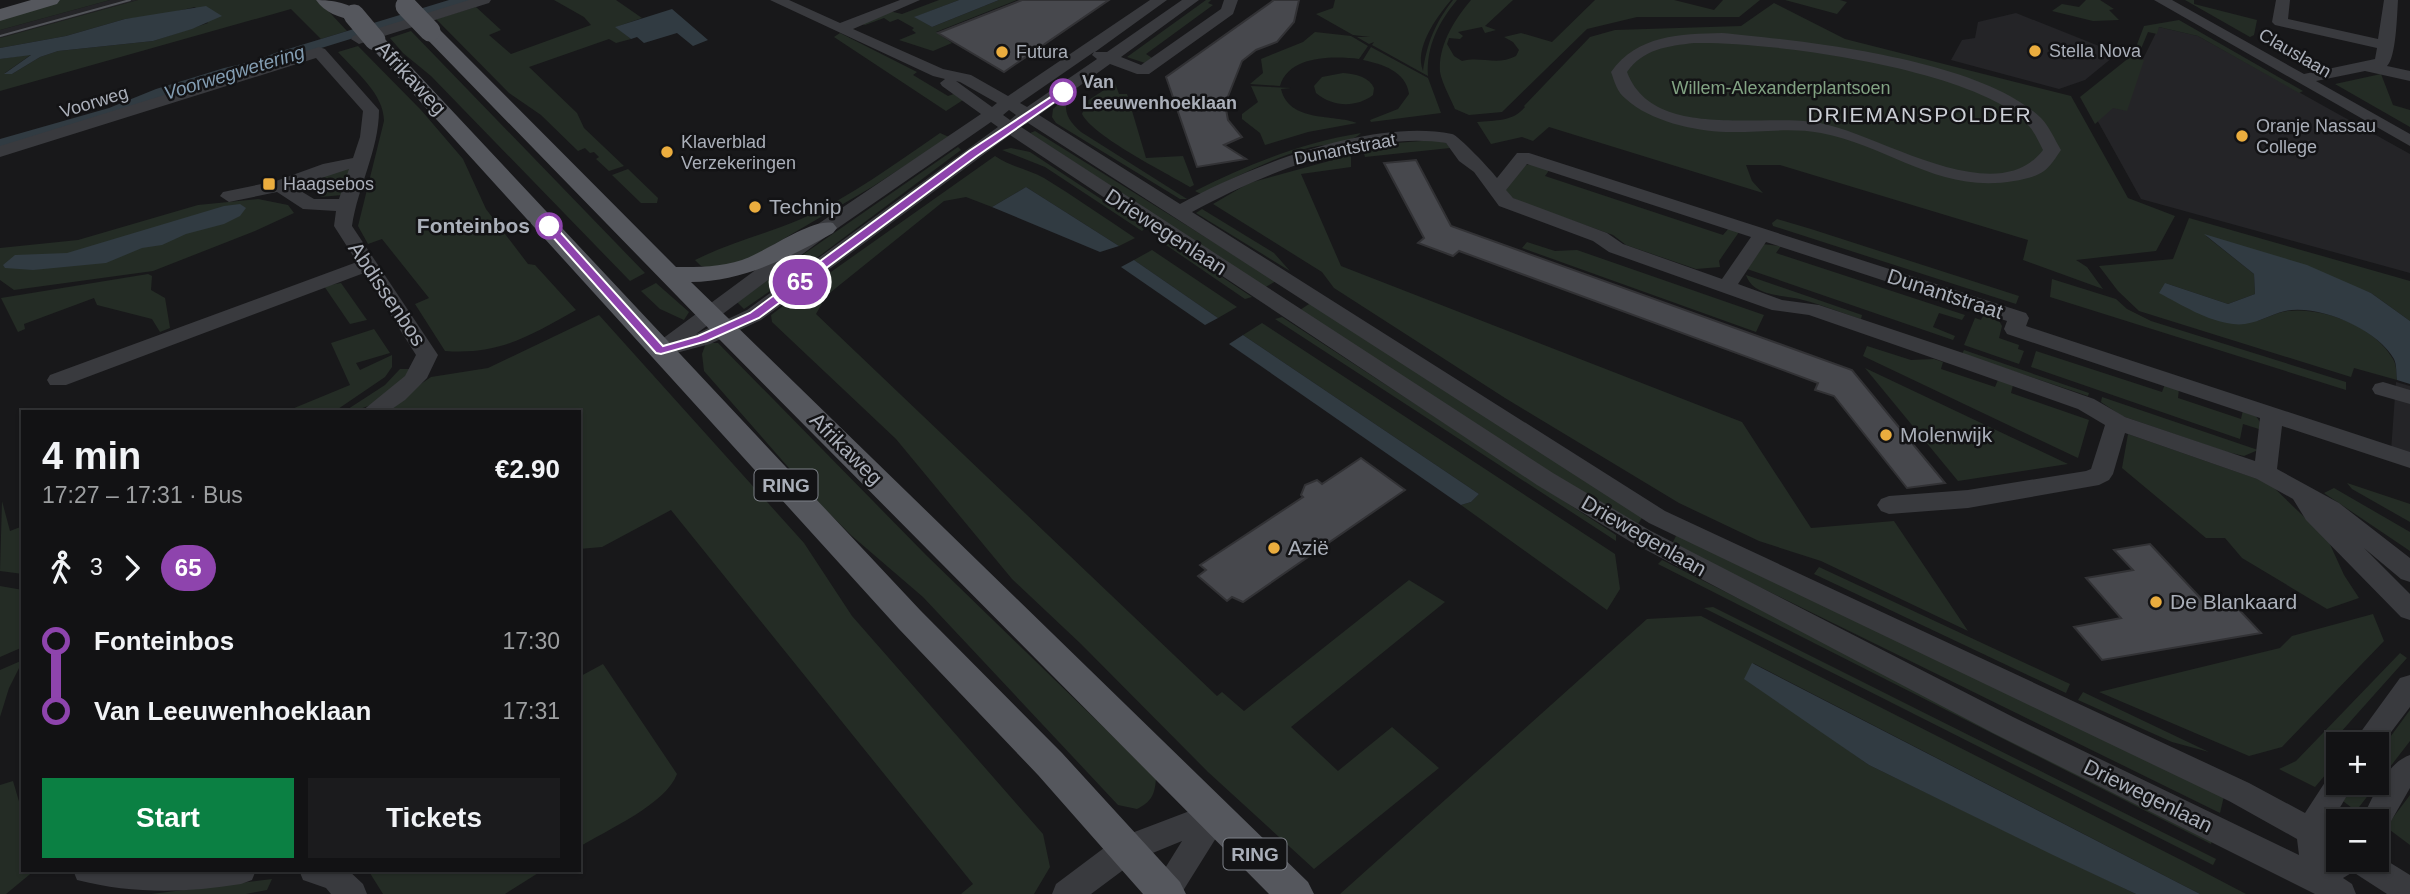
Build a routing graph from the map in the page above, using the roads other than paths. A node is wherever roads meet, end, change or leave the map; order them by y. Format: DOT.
graph roads {
  1 [pos="51,0"];
  2 [pos="325,0"];
  3 [pos="484,0"];
  4 [pos="777,0"];
  5 [pos="913,0"];
  6 [pos="1160,0"];
  7 [pos="1192,0"];
  8 [pos="1231,0"];
  9 [pos="2161,0"];
  10 [pos="2283,0"];
  11 [pos="2391,0"];
  12 [pos="403,3"];
  13 [pos="347,7"];
  14 [pos="0,15"];
  15 [pos="841,29"];
  16 [pos="367,40"];
  17 [pos="2387,46"];
  18 [pos="1086,50"];
  19 [pos="319,52"];
  20 [pos="1111,58"];
  21 [pos="2370,66"];
  22 [pos="939,73"];
  23 [pos="2410,76"];
  24 [pos="2303,79"];
  25 [pos="1010,103"];
  26 [pos="992,115"];
  27 [pos="1029,115"];
  28 [pos="1753,125"];
  29 [pos="1010,128"];
  30 [pos="2410,141"];
  31 [pos="0,152"];
  32 [pos="359,162"];
  33 [pos="280,186"];
  34 [pos="1496,190"];
  35 [pos="229,196"];
  36 [pos="344,205"];
  37 [pos="1180,211"];
  38 [pos="825,228"];
  39 [pos="1762,234"];
  40 [pos="366,265"];
  41 [pos="671,274"];
  42 [pos="1726,287"];
  43 [pos="717,321"];
  44 [pos="661,350"];
  45 [pos="58,380"];
  46 [pos="2382,389"];
  47 [pos="2410,397"];
  48 [pos="374,410"];
  49 [pos="2272,415"];
  50 [pos="2117,422"];
  51 [pos="2410,460"];
  52 [pos="2265,473"];
  53 [pos="2301,493"];
  54 [pos="1889,505"];
  55 [pos="2410,572"];
  56 [pos="2410,610"];
  57 [pos="2410,686"];
  58 [pos="2376,732"];
  59 [pos="2410,767"];
  60 [pos="2333,795"];
  61 [pos="2383,809"];
  62 [pos="1216,814"];
  63 [pos="2311,829"];
  64 [pos="2326,838"];
  65 [pos="1127,849"];
  66 [pos="95,872"];
  67 [pos="222,872"];
  68 [pos="320,872"];
  69 [pos="2326,872"];
  70 [pos="2379,872"];
  71 [pos="2316,878"];
  72 [pos="2410,892"];
  73 [pos="1166,893"];
  74 [pos="352,894"];
  75 [pos="1066,894"];
  76 [pos="1295,894"];
  77 [pos="2342,894"];
  1 -- 14 [label="main road"];
  2 -- 13 [label="main road"];
  3 -- 16 [label="street"];
  4 -- 15 [label="street"];
  5 -- 15 [label="street"];
  6 -- 18 [label="street"];
  7 -- 20 [label="street"];
  8 -- 20 [label="street"];
  9 -- 24 [label="street, Clauslaan"];
  10 -- 17 [label="street"];
  11 -- 17 [label="street"];
  12 -- 41 [label="main road, Afrikaweg / RING, bridge"];
  13 -- 16 [label="main road, Afrikaweg / RING, bridge"];
  15 -- 22 [label="street"];
  16 -- 44 [label="main road, Afrikaweg / RING"];
  17 -- 21 [label="street"];
  18 -- 20 [label="street"];
  18 -- 25 [label="street"];
  19 -- 31 [label="street, Voorweg"];
  19 -- 32 [label="street, Abdissenbos"];
  20 -- 27 [label="street"];
  21 -- 23 [label="street"];
  21 -- 24 [label="street"];
  22 -- 25 [label="street, Driewegenlaan"];
  22 -- 26 [label="street"];
  24 -- 30 [label="street, Clauslaan"];
  25 -- 26 [label="street"];
  25 -- 27 [label="street, Driewegenlaan"];
  26 -- 29 [label="street"];
  26 -- 38 [label="street"];
  27 -- 29 [label="street"];
  27 -- 37 [label="street, Driewegenlaan"];
  28 -- 28 [label="street"];
  29 -- 43 [label="street"];
  29 -- 71 [label="street, Driewegenlaan"];
  32 -- 33 [label="street"];
  32 -- 36 [label="street, Abdissenbos"];
  33 -- 35 [label="street"];
  33 -- 36 [label="street"];
  34 -- 37 [label="street, Dunantstraat"];
  34 -- 39 [label="street, Dunantstraat"];
  34 -- 42 [label="street, Dunantstraat"];
  36 -- 40 [label="street, Abdissenbos"];
  37 -- 63 [label="street, Driewegenlaan"];
  38 -- 41 [label="main road"];
  38 -- 43 [label="street"];
  39 -- 42 [label="street"];
  39 -- 49 [label="street, Dunantstraat"];
  40 -- 45 [label="street"];
  40 -- 48 [label="street, Abdissenbos"];
  41 -- 43 [label="main road, Afrikaweg / RING"];
  42 -- 50 [label="street, Dunantstraat"];
  43 -- 44 [label="street"];
  43 -- 62 [label="main road, Afrikaweg / RING"];
  44 -- 65 [label="main road, Afrikaweg / RING"];
  46 -- 47 [label="street"];
  49 -- 51 [label="street, Dunantstraat"];
  49 -- 52 [label="street"];
  50 -- 52 [label="street, Dunantstraat"];
  50 -- 54 [label="street"];
  52 -- 53 [label="street, Dunantstraat"];
  53 -- 55 [label="street, Dunantstraat"];
  53 -- 56 [label="street, Dunantstraat"];
  57 -- 58 [label="street"];
  59 -- 61 [label="street"];
  60 -- 63 [label="street"];
  62 -- 65 [label="street"];
  62 -- 73 [label="street"];
  62 -- 76 [label="main road, Afrikaweg / RING"];
  63 -- 64 [label="street, Driewegenlaan"];
  63 -- 71 [label="street"];
  65 -- 73 [label="main road, Afrikaweg / RING"];
  65 -- 75 [label="street"];
  66 -- 67 [label="street"];
  68 -- 74 [label="street"];
  69 -- 71 [label="street"];
  70 -- 72 [label="street"];
  71 -- 77 [label="street"];
}
